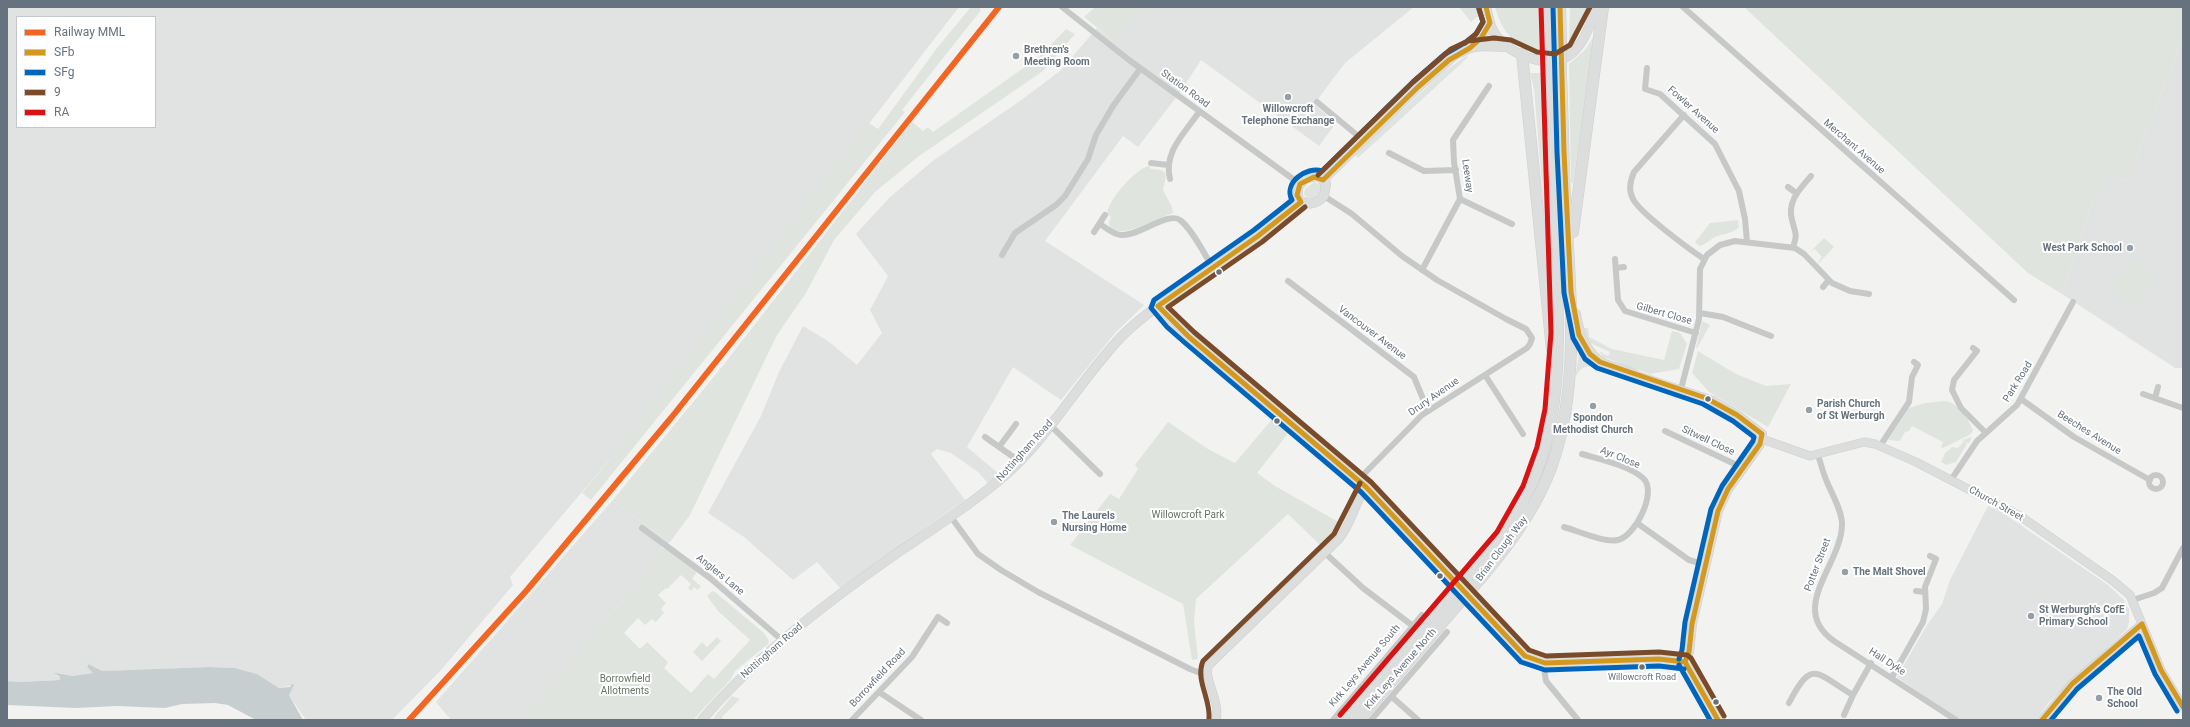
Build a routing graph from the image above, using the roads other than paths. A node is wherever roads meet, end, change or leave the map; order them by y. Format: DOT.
graph roads {
  1 [pos="1062,7"];
  2 [pos="1486,7"];
  3 [pos="1548,7"];
  4 [pos="1560,7"];
  5 [pos="1598,7"];
  6 [pos="1603,7"];
  7 [pos="1683,7"];
  8 [pos="1490,23"];
  9 [pos="1509,47"];
  10 [pos="1470,48"];
  11 [pos="1522,54"];
  12 [pos="1647,68"];
  13 [pos="1140,69"];
  14 [pos="1556,77"];
  15 [pos="1489,86"];
  16 [pos="1317,102"];
  17 [pos="1199,112"];
  18 [pos="1684,115"];
  19 [pos="1363,140"];
  20 [pos="1389,152"];
  21 [pos="1151,163"];
  22 [pos="1168,165"];
  23 [pos="1456,170"];
  24 [pos="1811,176"];
  25 [pos="1170,179"];
  26 [pos="1323,180"];
  27 [pos="1300,184"];
  28 [pos="1788,187"];
  29 [pos="1796,193"];
  30 [pos="1324,196"];
  31 [pos="1460,199"];
  32 [pos="1301,202"];
  33 [pos="1105,215"];
  34 [pos="1100,224"];
  35 [pos="1512,224"];
  36 [pos="1094,232"];
  37 [pos="1747,242"];
  38 [pos="1793,247"];
  39 [pos="1002,255"];
  40 [pos="1569,256"];
  41 [pos="1615,259"];
  42 [pos="1704,259"];
  43 [pos="1624,267"];
  44 [pos="1213,268"];
  45 [pos="1616,268"];
  46 [pos="1422,270"];
  47 [pos="1828,280"];
  48 [pos="1288,281"];
  49 [pos="1823,287"];
  50 [pos="1571,292"];
  51 [pos="1869,294"];
  52 [pos="2014,300"];
  53 [pos="2073,302"];
  54 [pos="1158,306"];
  55 [pos="1700,313"];
  56 [pos="1696,333"];
  57 [pos="1763,341"];
  58 [pos="1973,348"];
  59 [pos="1914,362"];
  60 [pos="1556,368"];
  61 [pos="1485,374"];
  62 [pos="1634,376"];
  63 [pos="2158,387"];
  64 [pos="1681,390"];
  65 [pos="1953,394"];
  66 [pos="2143,394"];
  67 [pos="1946,396"];
  68 [pos="2154,398"];
  69 [pos="2021,399"];
  70 [pos="2183,408"];
  71 [pos="1428,411"];
  72 [pos="1016,424"];
  73 [pos="1050,425"];
  74 [pos="1664,431"];
  75 [pos="1985,432"];
  76 [pos="1523,434"];
  77 [pos="985,437"];
  78 [pos="1762,439"];
  79 [pos="1880,446"];
  80 [pos="999,447"];
  81 [pos="1582,454"];
  82 [pos="1818,455"];
  83 [pos="1589,456"];
  84 [pos="1019,461"];
  85 [pos="1586,463"];
  86 [pos="1743,468"];
  87 [pos="1100,474"];
  88 [pos="1358,480"];
  89 [pos="1951,480"];
  90 [pos="2150,480"];
  91 [pos="1366,487"];
  92 [pos="951,517"];
  93 [pos="1637,523"];
  94 [pos="1564,527"];
  95 [pos="642,528"];
  96 [pos="2182,551"];
  97 [pos="1325,553"];
  98 [pos="1930,556"];
  99 [pos="1706,564"];
  100 [pos="1482,569"];
  101 [pos="1916,591"];
  102 [pos="1925,592"];
  103 [pos="2133,600"];
  104 [pos="1443,614"];
  105 [pos="1815,614"];
  106 [pos="1422,615"];
  107 [pos="947,623"];
  108 [pos="2142,624"];
  109 [pos="1413,626"];
  110 [pos="1447,632"];
  111 [pos="782,640"];
  112 [pos="1685,662"];
  113 [pos="1543,663"];
  114 [pos="1871,664"];
  115 [pos="1206,675"];
  116 [pos="1892,677"];
  117 [pos="879,692"];
  118 [pos="1853,695"];
  119 [pos="1392,697"];
  120 [pos="1789,703"];
  121 [pos="2183,707"];
  122 [pos="1844,715"];
  123 [pos="702,720"];
  124 [pos="852,720"];
  125 [pos="921,720"];
  126 [pos="1216,720"];
  127 [pos="1333,720"];
  128 [pos="1345,720"];
  129 [pos="1358,720"];
  130 [pos="1371,720"];
  131 [pos="1418,720"];
  132 [pos="1578,720"];
  133 [pos="1718,720"];
  134 [pos="1956,720"];
  135 [pos="2042,720"];
  1 -- 13 [label="street, Station Road"];
  2 -- 8 [label="main road"];
  3 -- 14 [label="highway, Brian Clough Way, bridge"];
  4 -- 14 [label="highway, Brian Clough Way, bridge"];
  5 -- 11 [label="main road"];
  6 -- 40 [label="highway"];
  7 -- 52 [label="street, Merchant Avenue"];
  8 -- 9 [label="main road"];
  8 -- 10 [label="main road"];
  9 -- 10 [label="main road"];
  9 -- 11 [label="main road"];
  10 -- 19 [label="main road"];
  11 -- 60 [label="highway"];
  12 -- 18 [label="street, Fowler Avenue"];
  13 -- 17 [label="street, Station Road"];
  13 -- 39 [label="street"];
  14 -- 40 [label="highway, Brian Clough Way"];
  14 -- 60 [label="highway, Brian Clough Way"];
  15 -- 23 [label="street, Leeway"];
  16 -- 19 [label="street"];
  17 -- 22 [label="street"];
  17 -- 27 [label="street, Station Road"];
  18 -- 37 [label="street, Fowler Avenue"];
  18 -- 42 [label="street"];
  19 -- 26 [label="main road"];
  20 -- 23 [label="street"];
  21 -- 22 [label="street"];
  22 -- 25 [label="street"];
  23 -- 31 [label="street, Leeway"];
  24 -- 29 [label="street"];
  26 -- 27 [label="main road"];
  26 -- 30 [label="main road"];
  27 -- 32 [label="main road"];
  28 -- 29 [label="street"];
  29 -- 38 [label="street"];
  30 -- 32 [label="main road"];
  30 -- 46 [label="street"];
  31 -- 35 [label="street"];
  31 -- 46 [label="street, Leeway"];
  32 -- 44 [label="main road, Nottingham Road"];
  33 -- 34 [label="street"];
  34 -- 36 [label="street"];
  34 -- 44 [label="street"];
  37 -- 38 [label="street"];
  37 -- 42 [label="street"];
  38 -- 47 [label="street"];
  40 -- 50 [label="highway, Brian Clough Way"];
  41 -- 45 [label="street, Gilbert Close"];
  42 -- 55 [label="street"];
  43 -- 45 [label="street"];
  44 -- 54 [label="main road, Nottingham Road"];
  45 -- 56 [label="street, Gilbert Close"];
  46 -- 61 [label="street, Drury Avenue"];
  47 -- 49 [label="street"];
  47 -- 51 [label="street"];
  48 -- 71 [label="street, Vancouver Avenue"];
  50 -- 62 [label="highway"];
  50 -- 100 [label="highway, Brian Clough Way"];
  53 -- 69 [label="street, Park Road"];
  54 -- 73 [label="main road, Nottingham Road"];
  54 -- 88 [label="main road"];
  55 -- 56 [label="street"];
  55 -- 57 [label="street"];
  56 -- 64 [label="street"];
  58 -- 65 [label="street"];
  59 -- 79 [label="street"];
  60 -- 100 [label="highway, Brian Clough Way"];
  61 -- 71 [label="street, Drury Avenue"];
  61 -- 76 [label="street"];
  62 -- 64 [label="main road"];
  63 -- 68 [label="street"];
  64 -- 78 [label="main road"];
  65 -- 67 [label="street"];
  65 -- 75 [label="street"];
  66 -- 68 [label="street"];
  68 -- 70 [label="street"];
  69 -- 75 [label="street, Park Road"];
  69 -- 90 [label="street, Beeches Avenue"];
  71 -- 88 [label="street, Drury Avenue"];
  72 -- 80 [label="street"];
  73 -- 84 [label="main road, Nottingham Road"];
  73 -- 87 [label="street"];
  74 -- 86 [label="street, Sitwell Close"];
  75 -- 89 [label="street, Park Road"];
  77 -- 80 [label="street"];
  78 -- 82 [label="street"];
  78 -- 86 [label="main road"];
  79 -- 82 [label="street, Church Street"];
  79 -- 89 [label="street, Church Street"];
  80 -- 84 [label="street"];
  81 -- 83 [label="street, Ayr Close"];
  82 -- 105 [label="street, Potter Street"];
  83 -- 85 [label="street, Ayr Close"];
  83 -- 93 [label="street, Ayr Close"];
  84 -- 92 [label="main road, Nottingham Road"];
  86 -- 99 [label="main road"];
  88 -- 91 [label="main road"];
  89 -- 103 [label="street, Church Street"];
  91 -- 97 [label="street"];
  91 -- 113 [label="main road"];
  92 -- 111 [label="main road, Nottingham Road"];
  92 -- 115 [label="street"];
  93 -- 94 [label="street, Ayr Close"];
  93 -- 99 [label="street"];
  95 -- 111 [label="street, Anglers Lane"];
  96 -- 103 [label="street"];
  97 -- 109 [label="street, Kirk Leys Avenue South"];
  97 -- 115 [label="street"];
  98 -- 102 [label="street"];
  99 -- 112 [label="main road"];
  100 -- 104 [label="highway, Brian Clough Way, bridge"];
  101 -- 102 [label="street"];
  102 -- 116 [label="street"];
  103 -- 108 [label="street, Church Street"];
  104 -- 128 [label="highway, Brian Clough Way"];
  104 -- 129 [label="highway, Brian Clough Way"];
  105 -- 114 [label="street, Hall Dyke"];
  106 -- 109 [label="street, Kirk Leys Avenue South"];
  107 -- 117 [label="street, Borrowfield Road"];
  108 -- 121 [label="street, Church Street"];
  108 -- 135 [label="street"];
  109 -- 127 [label="street, Kirk Leys Avenue South"];
  110 -- 119 [label="street, Kirk Leys Avenue North"];
  111 -- 123 [label="main road, Nottingham Road"];
  112 -- 113 [label="main road"];
  112 -- 133 [label="main road"];
  113 -- 132 [label="street"];
  114 -- 116 [label="street, Hall Dyke"];
  114 -- 118 [label="street"];
  115 -- 126 [label="street"];
  116 -- 134 [label="street, Hall Dyke"];
  117 -- 124 [label="street, Borrowfield Road"];
  117 -- 125 [label="street"];
  118 -- 120 [label="street"];
  118 -- 122 [label="street"];
  119 -- 130 [label="street, Kirk Leys Avenue North"];
  119 -- 131 [label="street"];
}
